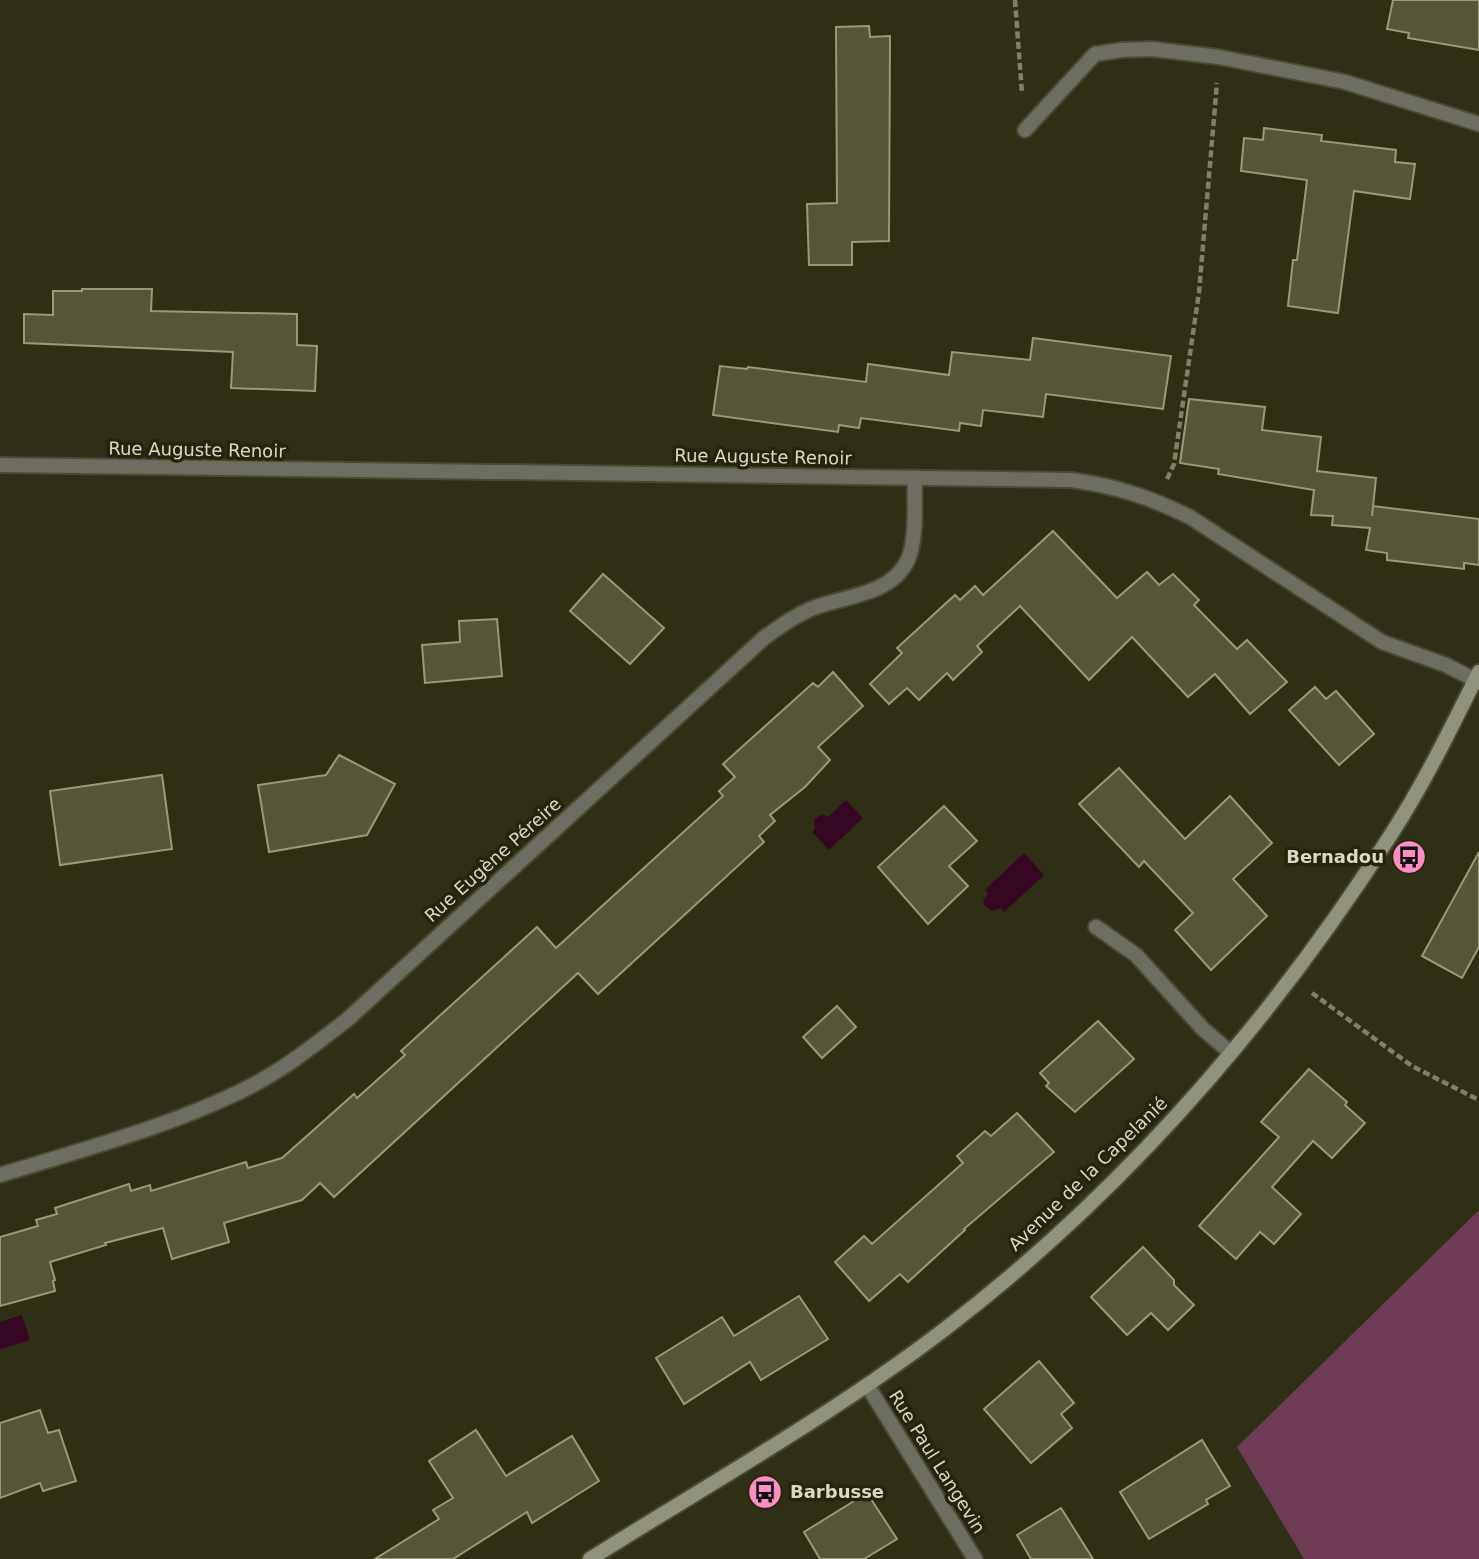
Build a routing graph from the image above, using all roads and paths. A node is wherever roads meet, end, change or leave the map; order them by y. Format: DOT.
graph roads {
  1 [pos="1015,0"];
  2 [pos="1219,57"];
  3 [pos="1479,124"];
  4 [pos="1025,130"];
  5 [pos="0,465"];
  6 [pos="915,479"];
  7 [pos="1157,501"];
  8 [pos="1477,676"];
  9 [pos="1096,928"];
  10 [pos="1292,978"];
  11 [pos="1231,1053"];
  12 [pos="1479,1100"];
  13 [pos="0,1175"];
  14 [pos="867,1385"];
  15 [pos="590,1559"];
  16 [pos="975,1559"];
  1 -- 4 [label="path"];
  2 -- 3 [label="street"];
  2 -- 4 [label="street"];
  2 -- 7 [label="path"];
  5 -- 6 [label="street, Rue Auguste Renoir"];
  6 -- 7 [label="street, Rue Auguste Renoir"];
  6 -- 13 [label="street, Rue Eugène Péreire"];
  7 -- 8 [label="street, Rue Auguste Renoir"];
  8 -- 10 [label="street, Avenue de la Capelanié"];
  9 -- 11 [label="street"];
  10 -- 11 [label="street, Avenue de la Capelanié"];
  10 -- 12 [label="path"];
  11 -- 14 [label="street, Avenue de la Capelanié"];
  14 -- 15 [label="street, Avenue de la Capelanié"];
  14 -- 16 [label="street, Rue Paul Langevin"];
}
